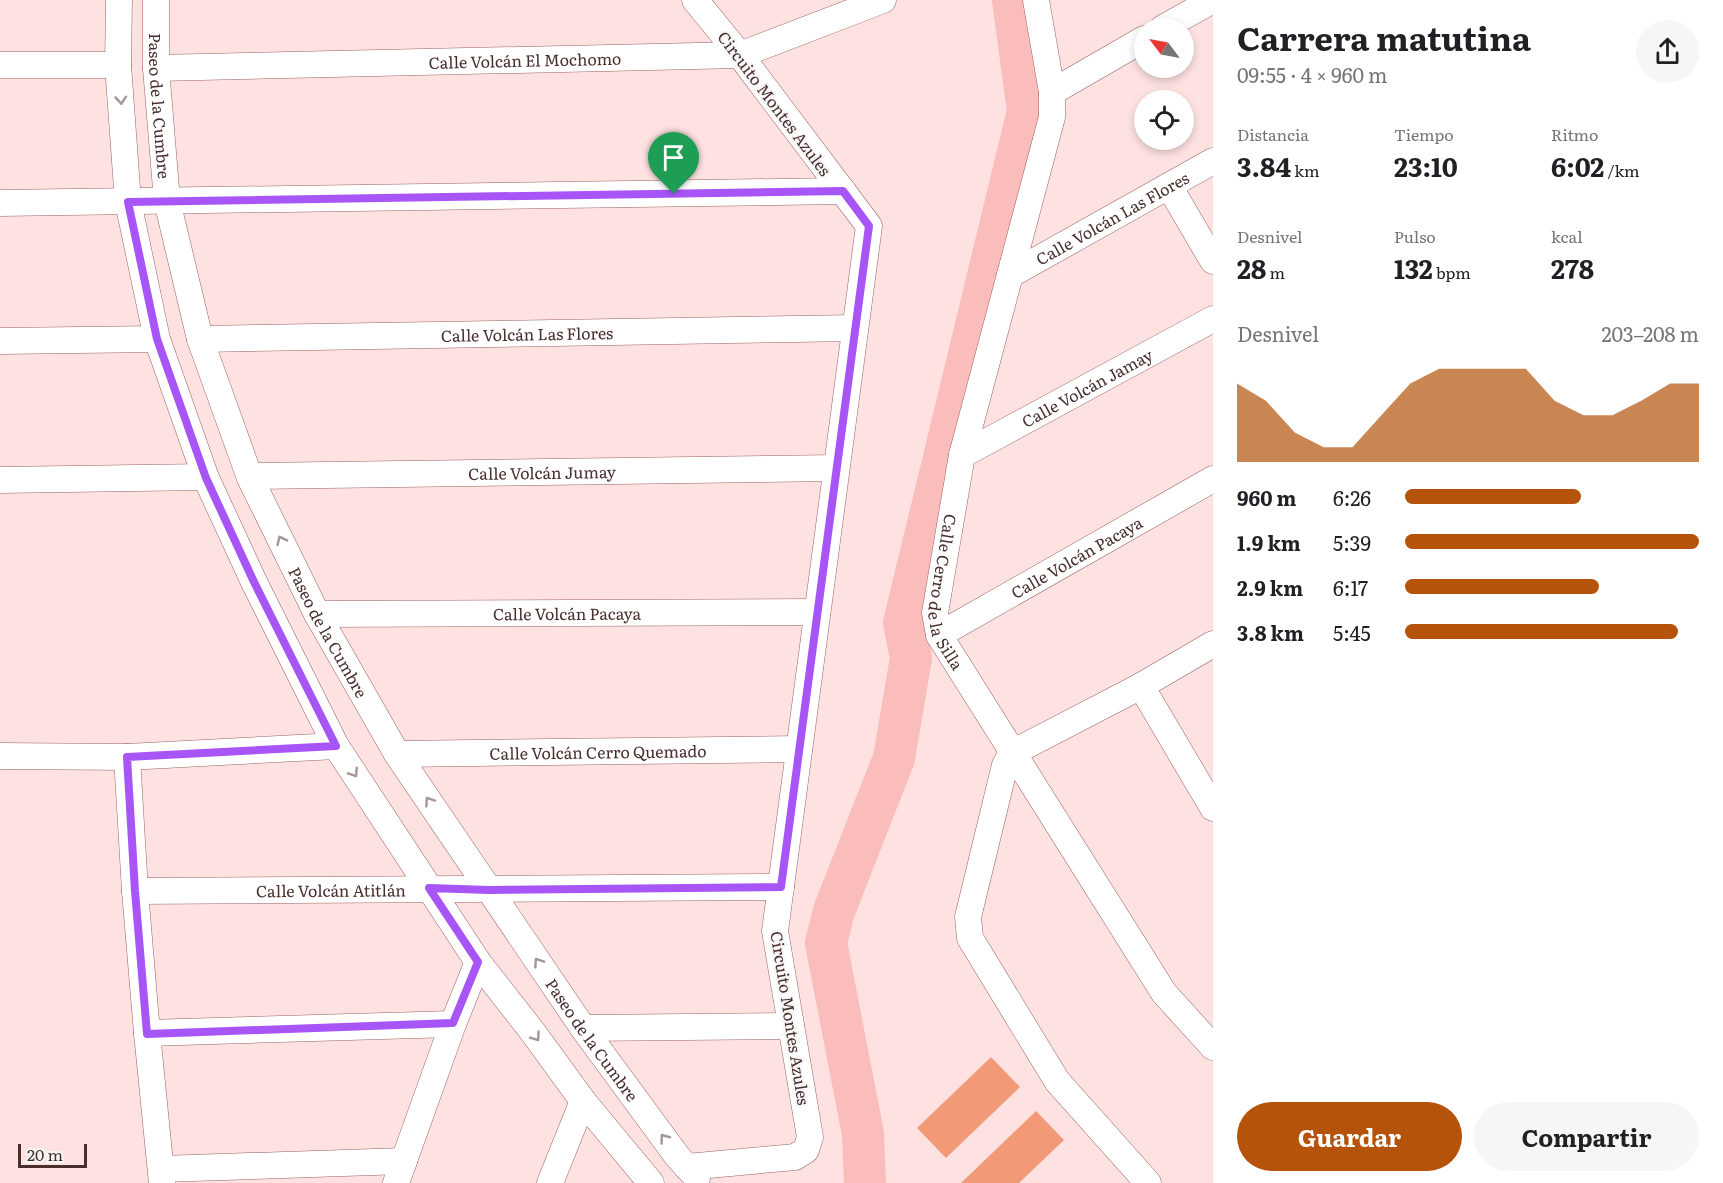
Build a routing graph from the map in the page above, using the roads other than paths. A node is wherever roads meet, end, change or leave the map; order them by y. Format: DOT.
graph roads {
  1 [pos="119,0"];
  2 [pos="156,0"];
  3 [pos="695,0"];
  4 [pos="1036,0"];
  5 [pos="1213,0"];
  6 [pos="877,1"];
  7 [pos="1181,18"];
  8 [pos="1134,45"];
  9 [pos="740,55"];
  10 [pos="0,65"];
  11 [pos="118,65"];
  12 [pos="156,68"];
  13 [pos="1052,92"];
  14 [pos="1213,161"];
  15 [pos="1169,186"];
  16 [pos="843,191"];
  17 [pos="167,201"];
  18 [pos="128,202"];
  19 [pos="0,203"];
  20 [pos="1213,261"];
  21 [pos="1010,275"];
  22 [pos="1213,319"];
  23 [pos="855,328"];
  24 [pos="157,339"];
  25 [pos="200,339"];
  26 [pos="0,341"];
  27 [pos="962,455"];
  28 [pos="836,468"];
  29 [pos="250,476"];
  30 [pos="205,477"];
  31 [pos="1213,479"];
  32 [pos="0,480"];
  33 [pos="818,612"];
  34 [pos="317,614"];
  35 [pos="939,635"];
  36 [pos="1213,644"];
  37 [pos="1141,686"];
  38 [pos="336,746"];
  39 [pos="800,749"];
  40 [pos="1012,753"];
  41 [pos="397,754"];
  42 [pos="0,756"];
  43 [pos="127,757"];
  44 [pos="1213,808"];
  45 [pos="781,887"];
  46 [pos="429,888"];
  47 [pos="489,890"];
  48 [pos="135,891"];
  49 [pos="478,962"];
  50 [pos="453,1023"];
  51 [pos="791,1026"];
  52 [pos="583,1028"];
  53 [pos="147,1034"];
  54 [pos="1213,1047"];
  55 [pos="583,1101"];
  56 [pos="400,1172"];
  57 [pos="694,1175"];
  58 [pos="162,1176"];
  59 [pos="550,1183"];
  60 [pos="651,1183"];
  61 [pos="1148,1183"];
  1 -- 11 [label="street"];
  2 -- 12 [label="street, Paseo de la Cumbre"];
  3 -- 9 [label="street, Circuito Montes Azules"];
  4 -- 13 [label="street, Calle Cerro de la Silla"];
  5 -- 7 [label="street"];
  6 -- 9 [label="street, Calle Volcán El Mochomo"];
  8 -- 13 [label="street"];
  9 -- 12 [label="street, Calle Volcán El Mochomo"];
  9 -- 16 [label="street, Circuito Montes Azules"];
  10 -- 11 [label="street"];
  11 -- 18 [label="street, one-way"];
  12 -- 17 [label="street, Paseo de la Cumbre"];
  13 -- 21 [label="street, Calle Cerro de la Silla"];
  14 -- 15 [label="street, Calle Volcán Las Flores"];
  15 -- 20 [label="street"];
  15 -- 21 [label="street, Calle Volcán Las Flores"];
  16 -- 17 [label="street"];
  16 -- 23 [label="street, Circuito Montes Azules"];
  17 -- 18 [label="street"];
  17 -- 25 [label="street, Paseo de la Cumbre"];
  18 -- 19 [label="street"];
  18 -- 24 [label="street"];
  21 -- 27 [label="street, Calle Cerro de la Silla"];
  22 -- 27 [label="street, Calle Volcán Jamay"];
  23 -- 25 [label="street, Calle Volcán Las Flores"];
  23 -- 28 [label="street, Circuito Montes Azules"];
  24 -- 26 [label="street"];
  24 -- 30 [label="street"];
  25 -- 29 [label="street, Paseo de la Cumbre"];
  27 -- 35 [label="street, Calle Cerro de la Silla"];
  28 -- 29 [label="street, Calle Volcán Jumay"];
  28 -- 33 [label="street, Circuito Montes Azules"];
  34 -- 29 [label="street, Paseo de la Cumbre, one-way"];
  30 -- 32 [label="street"];
  30 -- 38 [label="street"];
  31 -- 35 [label="street, Calle Volcán Pacaya"];
  33 -- 34 [label="street, Calle Volcán Pacaya"];
  33 -- 39 [label="street, Circuito Montes Azules"];
  34 -- 41 [label="street, Paseo de la Cumbre"];
  35 -- 40 [label="street, Calle Cerro de la Silla"];
  36 -- 37 [label="street"];
  37 -- 40 [label="street"];
  37 -- 44 [label="street"];
  38 -- 43 [label="street"];
  38 -- 46 [label="street, one-way"];
  39 -- 41 [label="street, Calle Volcán Cerro Quemado"];
  39 -- 45 [label="street, Circuito Montes Azules"];
  40 -- 54 [label="street, Calle Cerro de la Silla"];
  40 -- 61 [label="street"];
  47 -- 41 [label="street, Paseo de la Cumbre, one-way"];
  42 -- 43 [label="street"];
  43 -- 48 [label="street"];
  45 -- 47 [label="street, Calle Volcán Atitlán"];
  45 -- 51 [label="street, Circuito Montes Azules"];
  46 -- 47 [label="street, Calle Volcán Atitlán"];
  46 -- 48 [label="street, Calle Volcán Atitlán"];
  46 -- 49 [label="street"];
  52 -- 47 [label="street, Paseo de la Cumbre, one-way"];
  48 -- 53 [label="street"];
  49 -- 50 [label="street"];
  49 -- 55 [label="street, one-way"];
  50 -- 53 [label="street"];
  50 -- 56 [label="street"];
  51 -- 52 [label="street"];
  51 -- 57 [label="street, Circuito Montes Azules"];
  57 -- 52 [label="street, Paseo de la Cumbre, one-way"];
  53 -- 58 [label="street"];
  55 -- 59 [label="street"];
  55 -- 60 [label="street"];
  56 -- 58 [label="street"];
}
